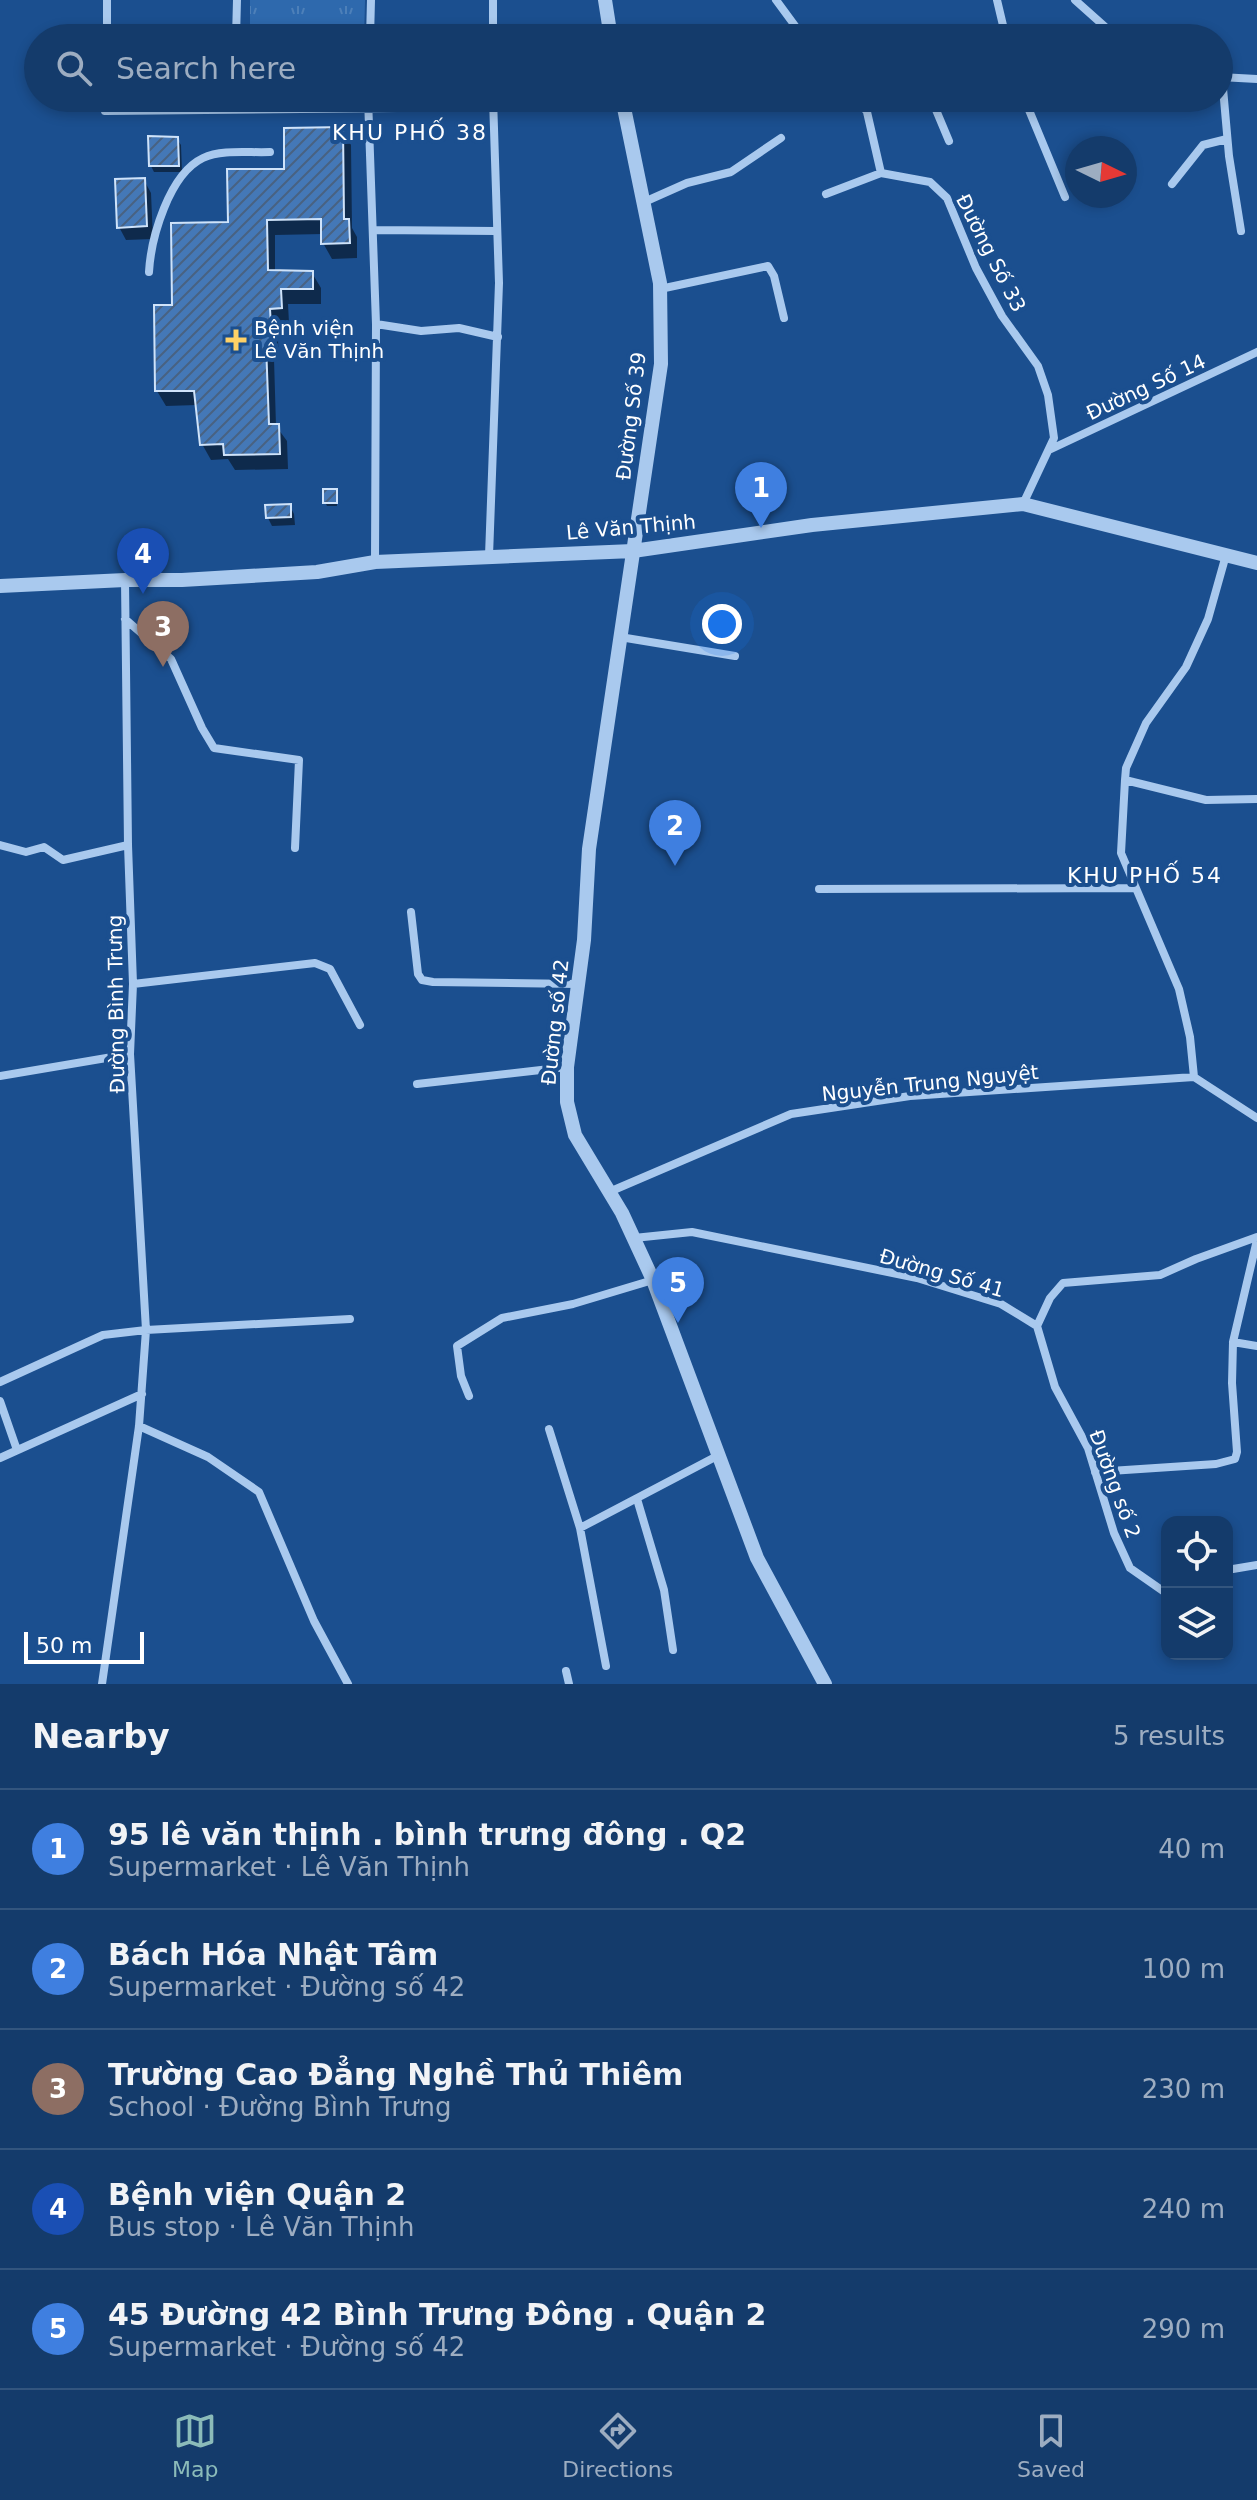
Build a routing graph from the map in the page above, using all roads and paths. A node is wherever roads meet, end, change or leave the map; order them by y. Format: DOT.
graph roads {
  1 [pos="107,0"];
  2 [pos="237,0"];
  3 [pos="371,0"];
  4 [pos="493,0"];
  5 [pos="605,0"];
  6 [pos="776,0"];
  7 [pos="997,0"];
  8 [pos="1075,0"];
  9 [pos="107,24"];
  10 [pos="236,24"];
  11 [pos="370,24"];
  12 [pos="493,24"];
  13 [pos="609,24"];
  14 [pos="794,24"];
  15 [pos="1003,24"];
  16 [pos="1102,24"];
  17 [pos="1233,78"];
  18 [pos="1257,79"];
  19 [pos="367,112"];
  20 [pos="493,112"];
  21 [pos="625,112"];
  22 [pos="867,112"];
  23 [pos="937,112"];
  24 [pos="1030,112"];
  25 [pos="1224,112"];
  26 [pos="781,138"];
  27 [pos="1227,139"];
  28 [pos="949,141"];
  29 [pos="270,152"];
  30 [pos="881,173"];
  31 [pos="1172,184"];
  32 [pos="826,194"];
  33 [pos="1065,197"];
  34 [pos="642,203"];
  35 [pos="374,230"];
  36 [pos="496,231"];
  37 [pos="1241,231"];
  38 [pos="149,272"];
  39 [pos="660,289"];
  40 [pos="784,318"];
  41 [pos="376,324"];
  42 [pos="498,337"];
  43 [pos="1257,352"];
  44 [pos="1048,451"];
  45 [pos="1023,504"];
  46 [pos="633,551"];
  47 [pos="1226,555"];
  48 [pos="489,556"];
  49 [pos="375,562"];
  50 [pos="1257,563"];
  51 [pos="125,580"];
  52 [pos="0,586"];
  53 [pos="125,619"];
  54 [pos="620,637"];
  55 [pos="735,656"];
  56 [pos="1125,780"];
  57 [pos="1257,799"];
  58 [pos="0,845"];
  59 [pos="128,845"];
  60 [pos="295,848"];
  61 [pos="1135,888"];
  62 [pos="819,889"];
  63 [pos="411,912"];
  64 [pos="133,984"];
  65 [pos="578,984"];
  66 [pos="360,1025"];
  67 [pos="130,1054"];
  68 [pos="567,1067"];
  69 [pos="0,1076"];
  70 [pos="1194,1077"];
  71 [pos="417,1084"];
  72 [pos="1257,1118"];
  73 [pos="609,1192"];
  74 [pos="634,1238"];
  75 [pos="1257,1239"];
  76 [pos="653,1280"];
  77 [pos="350,1319"];
  78 [pos="1037,1326"];
  79 [pos="146,1330"];
  80 [pos="1233,1342"];
  81 [pos="1257,1346"];
  82 [pos="0,1382"];
  83 [pos="142,1394"];
  84 [pos="469,1396"];
  85 [pos="0,1401"];
  86 [pos="139,1426"];
  87 [pos="549,1429"];
  88 [pos="17,1450"];
  89 [pos="719,1455"];
  90 [pos="0,1458"];
  91 [pos="1095,1472"];
  92 [pos="637,1499"];
  93 [pos="580,1528"];
  94 [pos="1257,1565"];
  95 [pos="1233,1569"];
  96 [pos="1161,1590"];
  97 [pos="673,1650"];
  98 [pos="606,1666"];
  99 [pos="566,1671"];
  100 [pos="102,1684"];
  101 [pos="348,1684"];
  102 [pos="569,1684"];
  103 [pos="825,1684"];
  1 -- 9 [label="street"];
  2 -- 10 [label="street"];
  3 -- 11 [label="street"];
  4 -- 12 [label="street"];
  5 -- 13 [label="street"];
  6 -- 14 [label="street"];
  7 -- 15 [label="street"];
  8 -- 16 [label="street"];
  17 -- 18 [label="street"];
  19 -- 35 [label="street"];
  20 -- 36 [label="street"];
  21 -- 34 [label="street, Đường Số 39"];
  22 -- 30 [label="street"];
  23 -- 28 [label="street"];
  24 -- 33 [label="street"];
  25 -- 27 [label="street"];
  26 -- 34 [label="street"];
  27 -- 31 [label="street"];
  27 -- 37 [label="street"];
  29 -- 38 [label="street"];
  30 -- 32 [label="street"];
  30 -- 44 [label="street, Đường Số 33"];
  34 -- 39 [label="street, Đường Số 39"];
  35 -- 36 [label="street"];
  35 -- 41 [label="street"];
  36 -- 42 [label="street"];
  39 -- 40 [label="street"];
  39 -- 46 [label="street, Đường Số 39"];
  41 -- 42 [label="street"];
  41 -- 49 [label="street"];
  42 -- 48 [label="street"];
  43 -- 44 [label="street, Đường Số 14"];
  44 -- 45 [label="street, Đường Số 33"];
  45 -- 46 [label="street, Lê Văn Thịnh"];
  45 -- 47 [label="street, Lê Văn Thịnh"];
  46 -- 48 [label="street, Lê Văn Thịnh"];
  46 -- 54 [label="street, Đường số 42"];
  47 -- 50 [label="street, Lê Văn Thịnh"];
  47 -- 56 [label="street"];
  48 -- 49 [label="street, Lê Văn Thịnh"];
  49 -- 51 [label="street, Lê Văn Thịnh"];
  51 -- 52 [label="street, Lê Văn Thịnh"];
  51 -- 53 [label="street, Đường Bình Trưng"];
  53 -- 59 [label="street, Đường Bình Trưng"];
  53 -- 60 [label="street"];
  54 -- 55 [label="street"];
  54 -- 65 [label="street, Đường số 42"];
  56 -- 57 [label="street"];
  56 -- 61 [label="street"];
  58 -- 59 [label="street"];
  59 -- 64 [label="street, Đường Bình Trưng"];
  61 -- 62 [label="street"];
  61 -- 70 [label="street"];
  63 -- 65 [label="street"];
  64 -- 66 [label="street"];
  64 -- 67 [label="street, Đường Bình Trưng"];
  65 -- 68 [label="street, Đường số 42"];
  67 -- 69 [label="street"];
  67 -- 79 [label="street, Đường Bình Trưng"];
  68 -- 71 [label="street"];
  68 -- 73 [label="street, Đường số 42"];
  70 -- 72 [label="street"];
  70 -- 73 [label="street, Nguyễn Trung Nguyệt"];
  73 -- 74 [label="street, Đường số 42"];
  74 -- 76 [label="street, Đường số 42"];
  74 -- 78 [label="street, Đường Số 41"];
  75 -- 78 [label="street"];
  75 -- 80 [label="street"];
  76 -- 84 [label="street"];
  76 -- 89 [label="street, Đường số 42"];
  77 -- 79 [label="street"];
  78 -- 91 [label="street, Đường số 2"];
  79 -- 82 [label="street"];
  79 -- 83 [label="street, Đường Bình Trưng"];
  80 -- 81 [label="street"];
  80 -- 91 [label="street"];
  83 -- 86 [label="street, Đường Bình Trưng"];
  83 -- 88 [label="street"];
  85 -- 88 [label="street"];
  86 -- 100 [label="street, Đường Bình Trưng"];
  86 -- 101 [label="street"];
  87 -- 93 [label="street"];
  88 -- 90 [label="street"];
  89 -- 92 [label="street"];
  89 -- 103 [label="street, Đường số 42"];
  91 -- 96 [label="street, Đường số 2"];
  92 -- 93 [label="street"];
  92 -- 97 [label="street"];
  93 -- 98 [label="street"];
  94 -- 95 [label="street"];
  99 -- 102 [label="street"];
}
